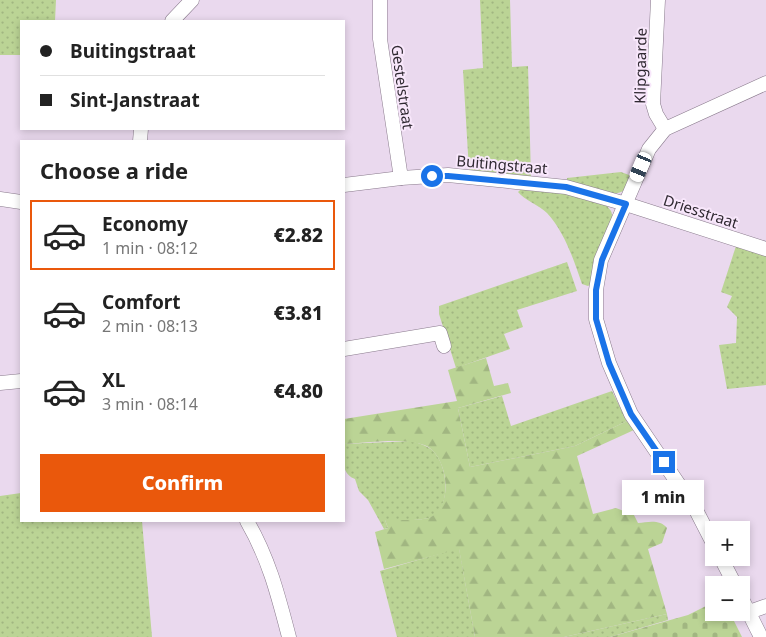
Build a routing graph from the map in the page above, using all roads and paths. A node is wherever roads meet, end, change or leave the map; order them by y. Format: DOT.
graph roads {
  1 [pos="192,0"];
  2 [pos="380,0"];
  3 [pos="658,0"];
  4 [pos="173,20"];
  5 [pos="766,83"];
  6 [pos="665,130"];
  7 [pos="401,178"];
  8 [pos="345,185"];
  9 [pos="0,198"];
  10 [pos="20,202"];
  11 [pos="626,204"];
  12 [pos="766,248"];
  13 [pos="444,346"];
  14 [pos="345,349"];
  15 [pos="20,381"];
  16 [pos="0,383"];
  17 [pos="248,522"];
  18 [pos="705,527"];
  19 [pos="766,606"];
  20 [pos="750,612"];
  21 [pos="750,614"];
  22 [pos="289,637"];
  23 [pos="761,637"];
  1 -- 4 [label="street"];
  2 -- 7 [label="street, Gestelstraat"];
  3 -- 6 [label="street, Klipgaarde"];
  5 -- 6 [label="street"];
  6 -- 11 [label="street"];
  7 -- 8 [label="street, Buitingstraat"];
  7 -- 11 [label="street, Buitingstraat"];
  9 -- 10 [label="street"];
  11 -- 12 [label="street, Driesstraat"];
  11 -- 18 [label="street"];
  13 -- 14 [label="street"];
  15 -- 16 [label="street"];
  17 -- 22 [label="street"];
  19 -- 20 [label="street"];
  21 -- 23 [label="street"];
}
